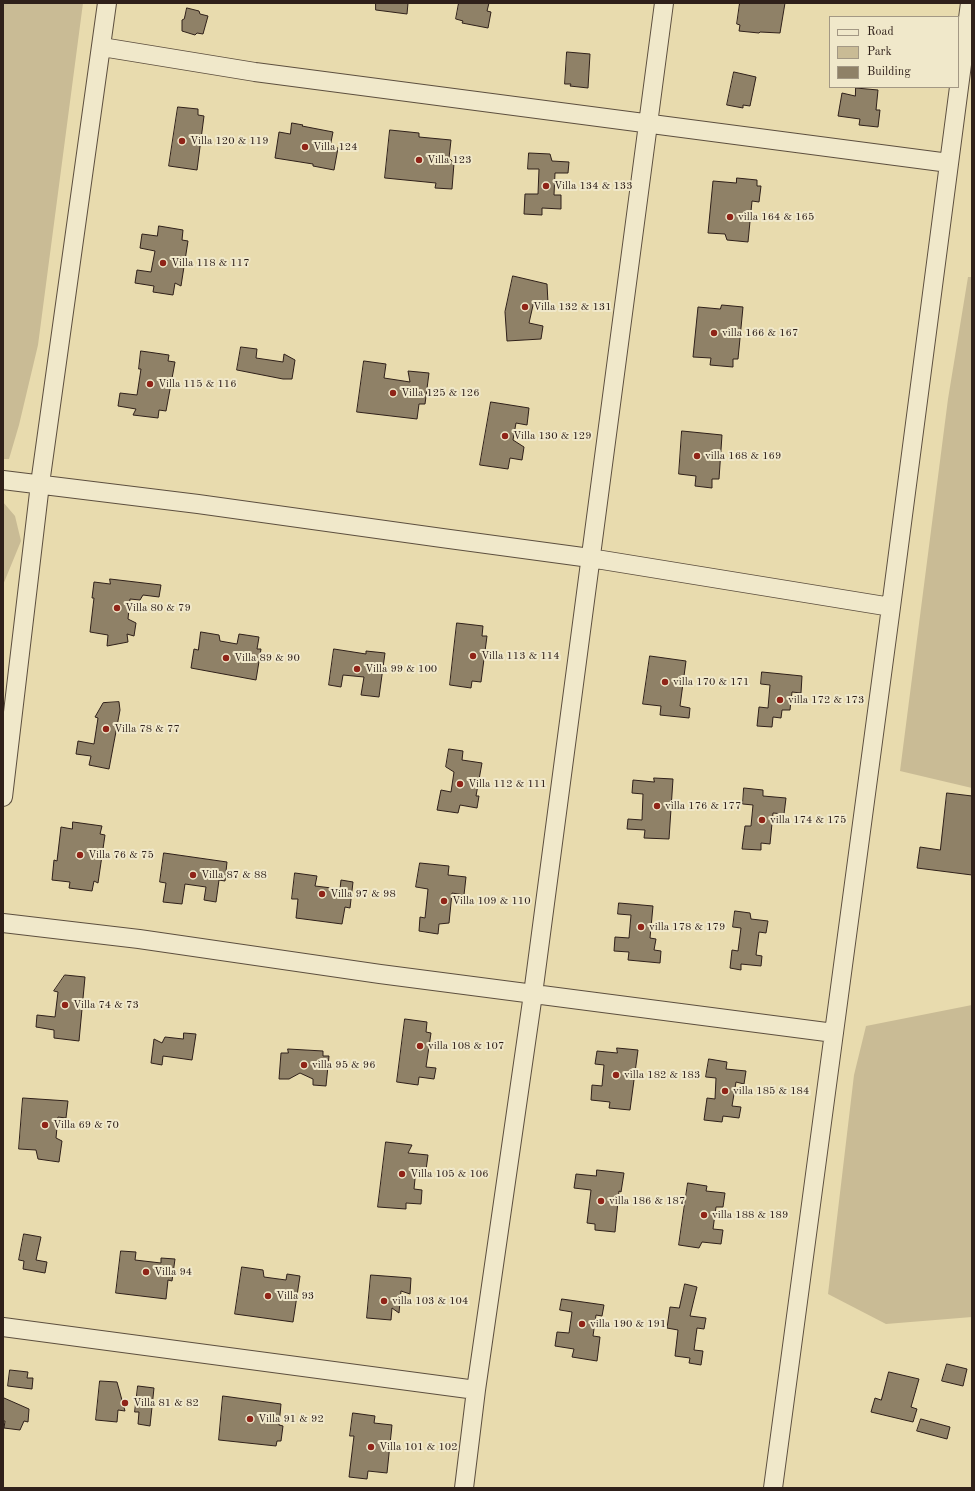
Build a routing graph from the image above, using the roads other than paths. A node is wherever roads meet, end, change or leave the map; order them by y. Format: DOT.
graph roads {
  1 [pos="107,3"];
  2 [pos="664,3"];
  3 [pos="970,3"];
  4 [pos="102,47"];
  5 [pos="959,87"];
  6 [pos="959,88"];
  7 [pos="648,124"];
  8 [pos="949,163"];
  9 [pos="3,480"];
  10 [pos="40,484"];
  11 [pos="590,558"];
  12 [pos="891,607"];
  13 [pos="3,797"];
  14 [pos="3,923"];
  15 [pos="533,994"];
  16 [pos="834,1033"];
  17 [pos="3,1327"];
  18 [pos="476,1390"];
  19 [pos="464,1488"];
  20 [pos="773,1488"];
  1 -- 4 [label="street"];
  2 -- 7 [label="street"];
  3 -- 5 [label="street"];
  4 -- 7 [label="street"];
  4 -- 10 [label="street"];
  6 -- 8 [label="street"];
  7 -- 8 [label="street"];
  7 -- 11 [label="street"];
  8 -- 12 [label="street"];
  9 -- 10 [label="street"];
  10 -- 11 [label="street"];
  10 -- 13 [label="street"];
  11 -- 12 [label="street"];
  11 -- 15 [label="street"];
  12 -- 16 [label="street"];
  14 -- 15 [label="street"];
  15 -- 16 [label="street"];
  15 -- 18 [label="street"];
  16 -- 20 [label="street"];
  17 -- 18 [label="street"];
  18 -- 19 [label="street"];
}
